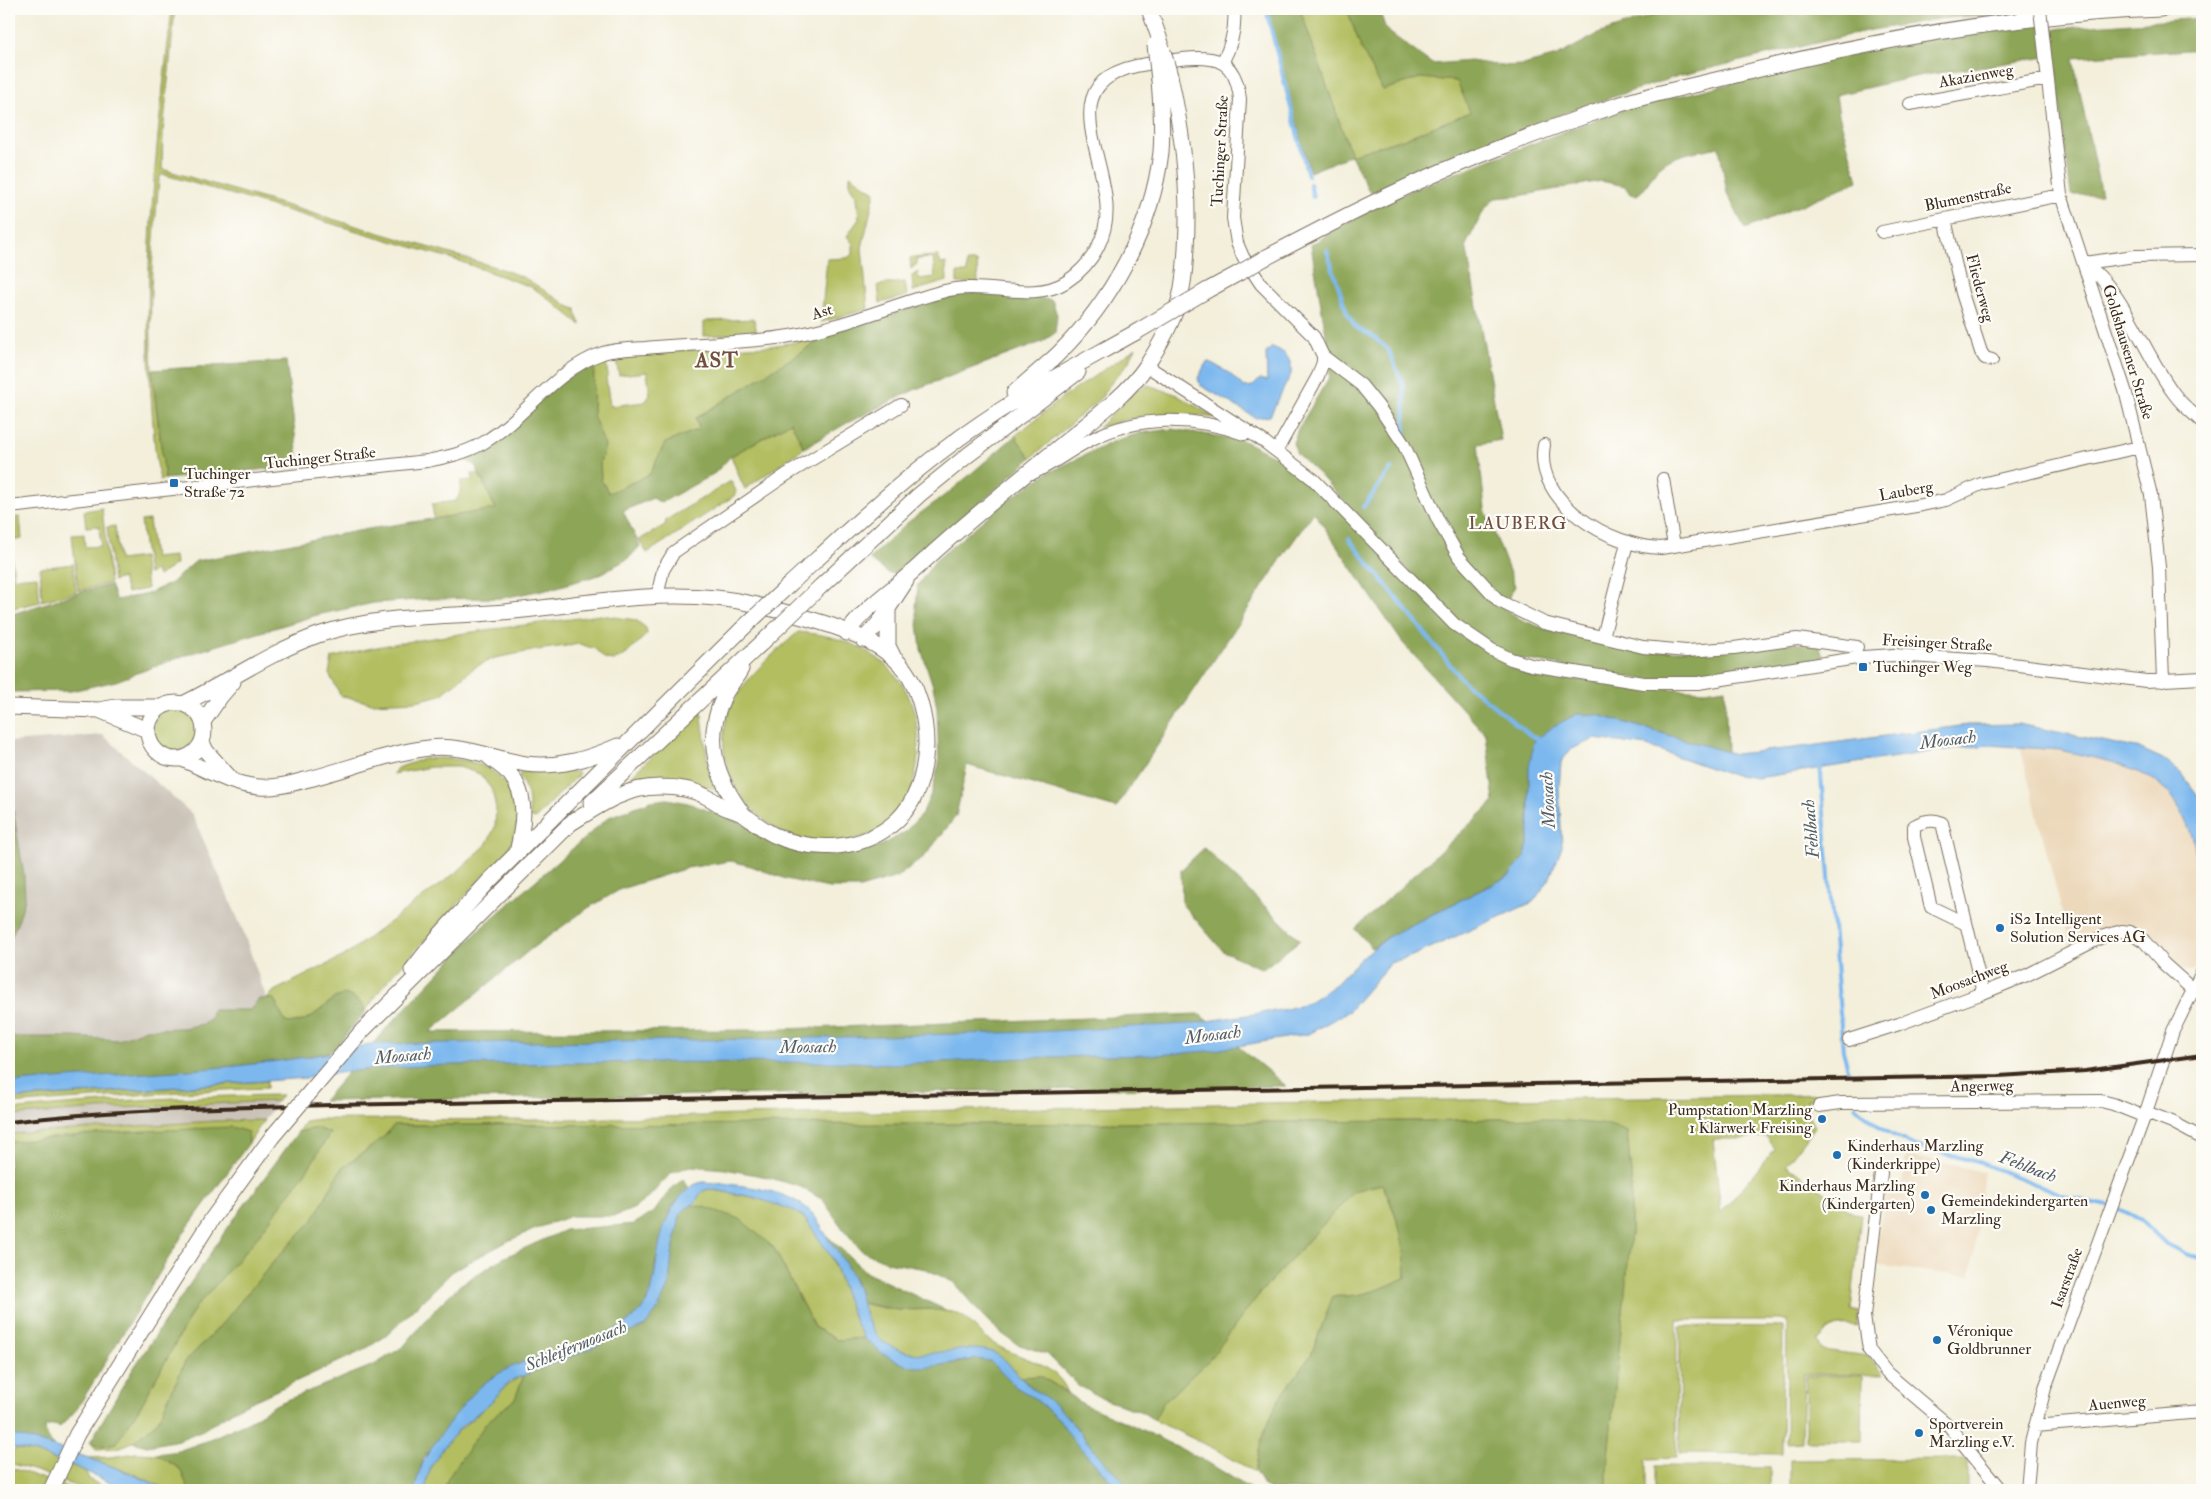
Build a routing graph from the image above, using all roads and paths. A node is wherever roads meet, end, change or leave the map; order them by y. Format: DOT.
graph roads {
  1 [pos="1234,9"];
  2 [pos="2040,9"];
  3 [pos="2161,9"];
  4 [pos="1150,11"];
  5 [pos="1222,63"];
  6 [pos="1165,78"];
  7 [pos="2048,79"];
  8 [pos="1910,104"];
  9 [pos="2061,195"];
  10 [pos="1945,219"];
  11 [pos="1882,232"];
  12 [pos="2202,255"];
  13 [pos="2084,263"];
  14 [pos="1133,333"];
  15 [pos="602,354"];
  16 [pos="1322,356"];
  17 [pos="1992,360"];
  18 [pos="1146,366"];
  19 [pos="901,405"];
  20 [pos="2202,422"];
  21 [pos="979,424"];
  22 [pos="1263,441"];
  23 [pos="1544,444"];
  24 [pos="2139,447"];
  25 [pos="1277,450"];
  26 [pos="1023,477"];
  27 [pos="1663,479"];
  28 [pos="9,507"];
  29 [pos="1627,543"];
  30 [pos="1674,546"];
  31 [pos="913,572"];
  32 [pos="657,597"];
  33 [pos="888,610"];
  34 [pos="848,633"];
  35 [pos="1602,637"];
  36 [pos="863,640"];
  37 [pos="1857,647"];
  38 [pos="749,654"];
  39 [pos="894,658"];
  40 [pos="243,672"];
  41 [pos="2202,678"];
  42 [pos="2163,681"];
  43 [pos="183,704"];
  44 [pos="9,707"];
  45 [pos="160,707"];
  46 [pos="99,710"];
  47 [pos="203,722"];
  48 [pos="147,730"];
  49 [pos="202,742"];
  50 [pos="627,742"];
  51 [pos="486,754"];
  52 [pos="182,759"];
  53 [pos="232,781"];
  54 [pos="744,815"];
  55 [pos="568,825"];
  56 [pos="517,853"];
  57 [pos="1966,924"];
  58 [pos="2202,972"];
  59 [pos="2192,989"];
  60 [pos="1983,993"];
  61 [pos="362,1031"];
  62 [pos="1849,1040"];
  63 [pos="1820,1106"];
  64 [pos="2144,1114"];
  65 [pos="2202,1138"];
  66 [pos="1881,1173"];
  67 [pos="2202,1412"];
  68 [pos="2035,1426"];
  69 [pos="50,1490"];
  70 [pos="2001,1490"];
  71 [pos="2026,1490"];
  1 -- 5 [label="street"];
  2 -- 7 [label="street, Goldshausener Straße, bridge"];
  3 -- 14 [label="main road, bridge"];
  4 -- 6 [label="main road, bridge"];
  5 -- 15 [label="street, Ast"];
  5 -- 16 [label="street, Tuchinger Straße"];
  6 -- 18 [label="main road"];
  6 -- 21 [label="main road"];
  7 -- 8 [label="street, Akazienweg"];
  7 -- 9 [label="street, Goldshausener Straße"];
  9 -- 10 [label="street, Blumenstraße"];
  9 -- 13 [label="street, Goldshausener Straße"];
  10 -- 11 [label="street, Blumenstraße"];
  10 -- 17 [label="street, Fliederweg"];
  12 -- 13 [label="street"];
  13 -- 20 [label="street"];
  13 -- 24 [label="street, Goldshausener Straße"];
  14 -- 21 [label="main road"];
  14 -- 38 [label="main road, bridge"];
  15 -- 28 [label="street, Tuchinger Straße"];
  16 -- 25 [label="street"];
  16 -- 35 [label="street"];
  18 -- 22 [label="street"];
  18 -- 26 [label="main road"];
  19 -- 32 [label="street"];
  21 -- 50 [label="main road, bridge"];
  22 -- 25 [label="street, Freisinger Straße"];
  22 -- 26 [label="street"];
  23 -- 29 [label="street, Lauberg"];
  24 -- 30 [label="street, Lauberg"];
  24 -- 42 [label="street, Goldshausener Straße"];
  25 -- 42 [label="street, Freisinger Straße"];
  26 -- 31 [label="main road"];
  27 -- 30 [label="street"];
  29 -- 30 [label="street, Lauberg"];
  29 -- 35 [label="street"];
  31 -- 33 [label="main road"];
  31 -- 34 [label="main road"];
  32 -- 34 [label="main road"];
  32 -- 40 [label="main road"];
  33 -- 36 [label="main road"];
  33 -- 39 [label="main road"];
  34 -- 36 [label="main road"];
  35 -- 37 [label="street"];
  36 -- 39 [label="main road"];
  38 -- 54 [label="main road"];
  38 -- 55 [label="main road"];
  39 -- 54 [label="main road"];
  40 -- 43 [label="main road"];
  40 -- 47 [label="main road"];
  41 -- 42 [label="street, Freisinger Straße"];
  43 -- 45 [label="main road"];
  43 -- 47 [label="main road"];
  44 -- 46 [label="main road"];
  45 -- 46 [label="main road"];
  45 -- 48 [label="main road"];
  46 -- 48 [label="main road"];
  47 -- 49 [label="main road"];
  48 -- 52 [label="main road"];
  49 -- 52 [label="main road"];
  49 -- 53 [label="main road"];
  50 -- 51 [label="main road"];
  50 -- 56 [label="main road"];
  51 -- 53 [label="main road"];
  51 -- 56 [label="main road"];
  52 -- 53 [label="main road"];
  54 -- 55 [label="main road"];
  55 -- 61 [label="main road"];
  56 -- 61 [label="main road"];
  57 -- 57 [label="street"];
  57 -- 60 [label="street"];
  58 -- 59 [label="street, Isarstraße"];
  59 -- 60 [label="street, Moosachweg"];
  59 -- 64 [label="street, Isarstraße"];
  60 -- 62 [label="street, Moosachweg"];
  61 -- 69 [label="main road, bridge"];
  63 -- 64 [label="street, Angerweg"];
  64 -- 65 [label="street, Angerweg"];
  64 -- 68 [label="street, Isarstraße"];
  66 -- 70 [label="street"];
  67 -- 68 [label="street, Auenweg"];
  68 -- 71 [label="street, Isarstraße"];
}
